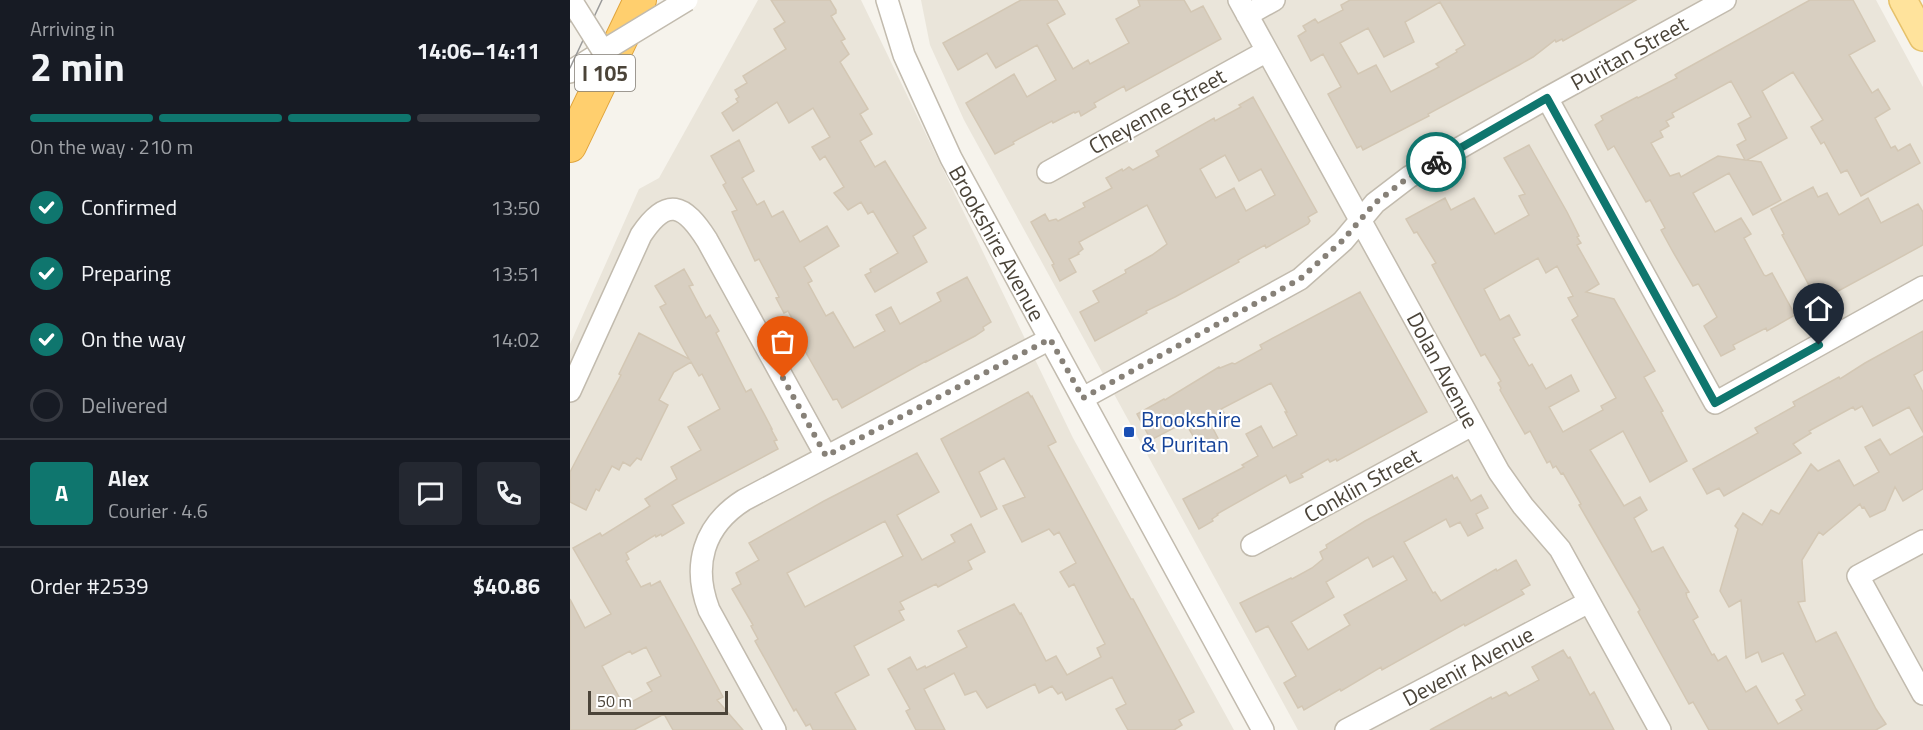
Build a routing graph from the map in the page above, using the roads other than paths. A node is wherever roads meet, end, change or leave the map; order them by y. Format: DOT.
graph roads {
  1 [pos="571,0"];
  2 [pos="639,0"];
  3 [pos="687,0"];
  4 [pos="887,0"];
  5 [pos="1274,0"];
  6 [pos="1725,0"];
  7 [pos="1903,0"];
  8 [pos="1244,7"];
  9 [pos="1922,34"];
  10 [pos="603,51"];
  11 [pos="1267,51"];
  12 [pos="570,72"];
  13 [pos="1547,98"];
  14 [pos="570,146"];
  15 [pos="1048,172"];
  16 [pos="1361,219"];
  17 [pos="1923,287"];
  18 [pos="1050,339"];
  19 [pos="570,391"];
  20 [pos="1083,398"];
  21 [pos="1472,425"];
  22 [pos="826,456"];
  23 [pos="1923,541"];
  24 [pos="1252,545"];
  25 [pos="1589,602"];
  26 [pos="1923,694"];
  27 [pos="775,730"];
  28 [pos="1263,730"];
  29 [pos="1346,730"];
  30 [pos="1660,730"];
  1 -- 10 [label="street, bridge"];
  2 -- 14 [label="highway, I 105"];
  3 -- 10 [label="street, bridge"];
  4 -- 18 [label="street, Brookshire Avenue"];
  5 -- 8 [label="street"];
  6 -- 13 [label="street, Puritan Street"];
  7 -- 9 [label="main road"];
  8 -- 11 [label="street, Dolan Avenue"];
  10 -- 12 [label="street"];
  11 -- 15 [label="street, Cheyenne Street"];
  11 -- 16 [label="street, Dolan Avenue"];
  13 -- 16 [label="street, Puritan Street"];
  13 -- 17 [label="street"];
  16 -- 20 [label="street, Puritan Street"];
  16 -- 21 [label="street, Dolan Avenue"];
  18 -- 20 [label="street, Brookshire Avenue"];
  18 -- 22 [label="street"];
  19 -- 22 [label="street"];
  20 -- 28 [label="street, Brookshire Avenue"];
  21 -- 24 [label="street, Conklin Street"];
  21 -- 25 [label="street, Dolan Avenue"];
  22 -- 27 [label="street"];
  23 -- 26 [label="street"];
  25 -- 29 [label="street, Devenir Avenue"];
  25 -- 30 [label="street, Dolan Avenue"];
}
